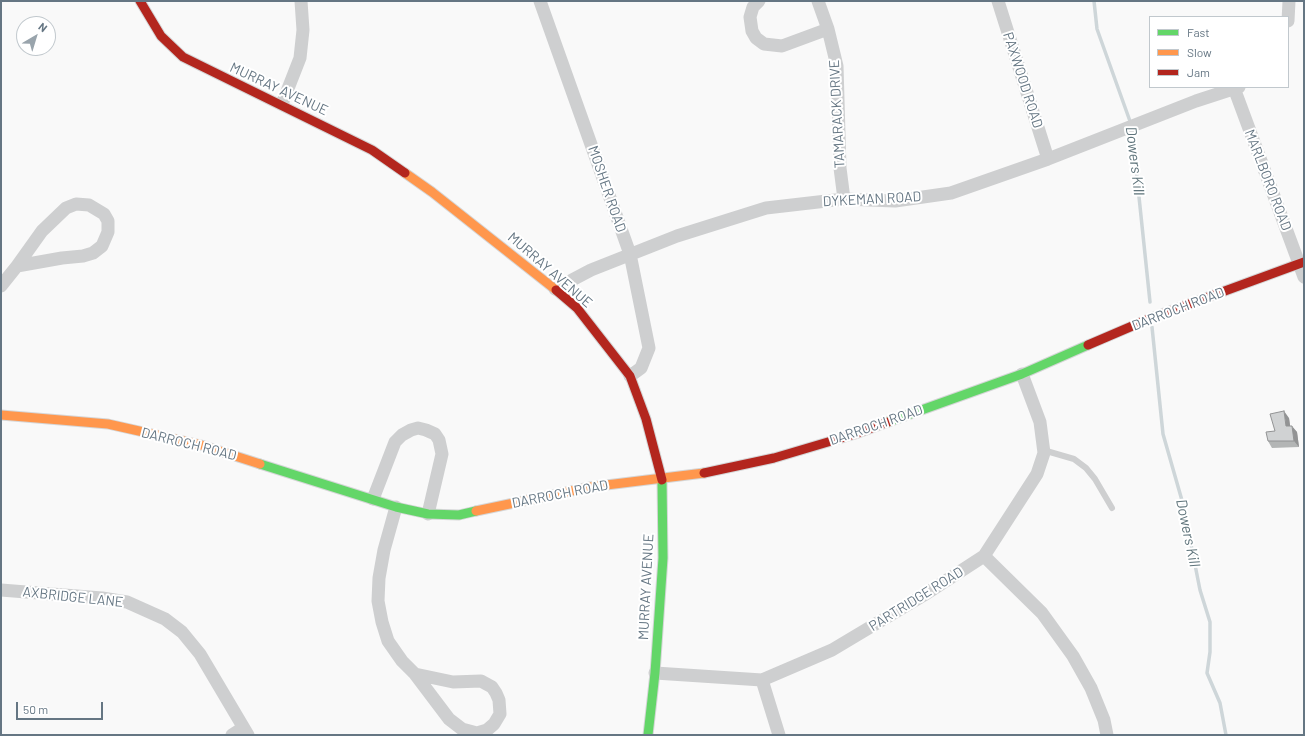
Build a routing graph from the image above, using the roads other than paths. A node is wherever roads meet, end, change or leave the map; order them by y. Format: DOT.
graph roads {
  1 [pos="140,1"];
  2 [pos="301,1"];
  3 [pos="540,1"];
  4 [pos="759,1"];
  5 [pos="818,1"];
  6 [pos="998,1"];
  7 [pos="1290,1"];
  8 [pos="1288,16"];
  9 [pos="828,29"];
  10 [pos="1236,88"];
  11 [pos="282,104"];
  12 [pos="1048,159"];
  13 [pos="844,200"];
  14 [pos="630,254"];
  15 [pos="1302,263"];
  16 [pos="17,266"];
  17 [pos="1304,277"];
  18 [pos="1,286"];
  19 [pos="555,289"];
  20 [pos="1022,374"];
  21 [pos="630,376"];
  22 [pos="1,415"];
  23 [pos="1044,450"];
  24 [pos="662,478"];
  25 [pos="373,499"];
  26 [pos="396,507"];
  27 [pos="1112,508"];
  28 [pos="428,514"];
  29 [pos="984,556"];
  30 [pos="1,590"];
  31 [pos="655,673"];
  32 [pos="415,674"];
  33 [pos="762,680"];
  34 [pos="246,731"];
  35 [pos="232,735"];
  36 [pos="648,735"];
  37 [pos="779,735"];
  38 [pos="1107,735"];
  1 -- 11 [label="street, MURRAY AVENUE"];
  2 -- 11 [label="street"];
  3 -- 14 [label="street, MOSHER ROAD"];
  4 -- 9 [label="street"];
  5 -- 9 [label="street, TAMARACK DRIVE"];
  6 -- 12 [label="street, PAXWOOD ROAD"];
  7 -- 8 [label="street"];
  9 -- 13 [label="street, TAMARACK DRIVE"];
  10 -- 12 [label="street, DYKEMAN ROAD"];
  10 -- 15 [label="street, MARLBORO ROAD"];
  11 -- 19 [label="street, MURRAY AVENUE"];
  12 -- 13 [label="street, DYKEMAN ROAD"];
  13 -- 14 [label="street, DYKEMAN ROAD"];
  14 -- 19 [label="street, DYKEMAN ROAD"];
  14 -- 21 [label="street, MOSHER ROAD"];
  15 -- 17 [label="street, MARLBORO ROAD"];
  15 -- 20 [label="street, DARROCH ROAD"];
  16 -- 16 [label="street"];
  16 -- 18 [label="street"];
  19 -- 21 [label="street, MURRAY AVENUE"];
  20 -- 23 [label="street, PARTRIDGE ROAD"];
  20 -- 24 [label="street, DARROCH ROAD"];
  21 -- 24 [label="street, MURRAY AVENUE"];
  22 -- 25 [label="street, DARROCH ROAD"];
  23 -- 27 [label="lane"];
  23 -- 29 [label="street, PARTRIDGE ROAD"];
  24 -- 28 [label="street, DARROCH ROAD"];
  24 -- 31 [label="street, MURRAY AVENUE"];
  25 -- 26 [label="street, DARROCH ROAD"];
  25 -- 28 [label="street"];
  26 -- 28 [label="street, DARROCH ROAD"];
  26 -- 32 [label="street"];
  29 -- 33 [label="street, PARTRIDGE ROAD"];
  29 -- 38 [label="street"];
  30 -- 34 [label="street, AXBRIDGE LANE"];
  31 -- 33 [label="street, PARTRIDGE ROAD"];
  31 -- 36 [label="street, MURRAY AVENUE"];
  32 -- 32 [label="street"];
  33 -- 37 [label="street"];
  34 -- 35 [label="street"];
}
